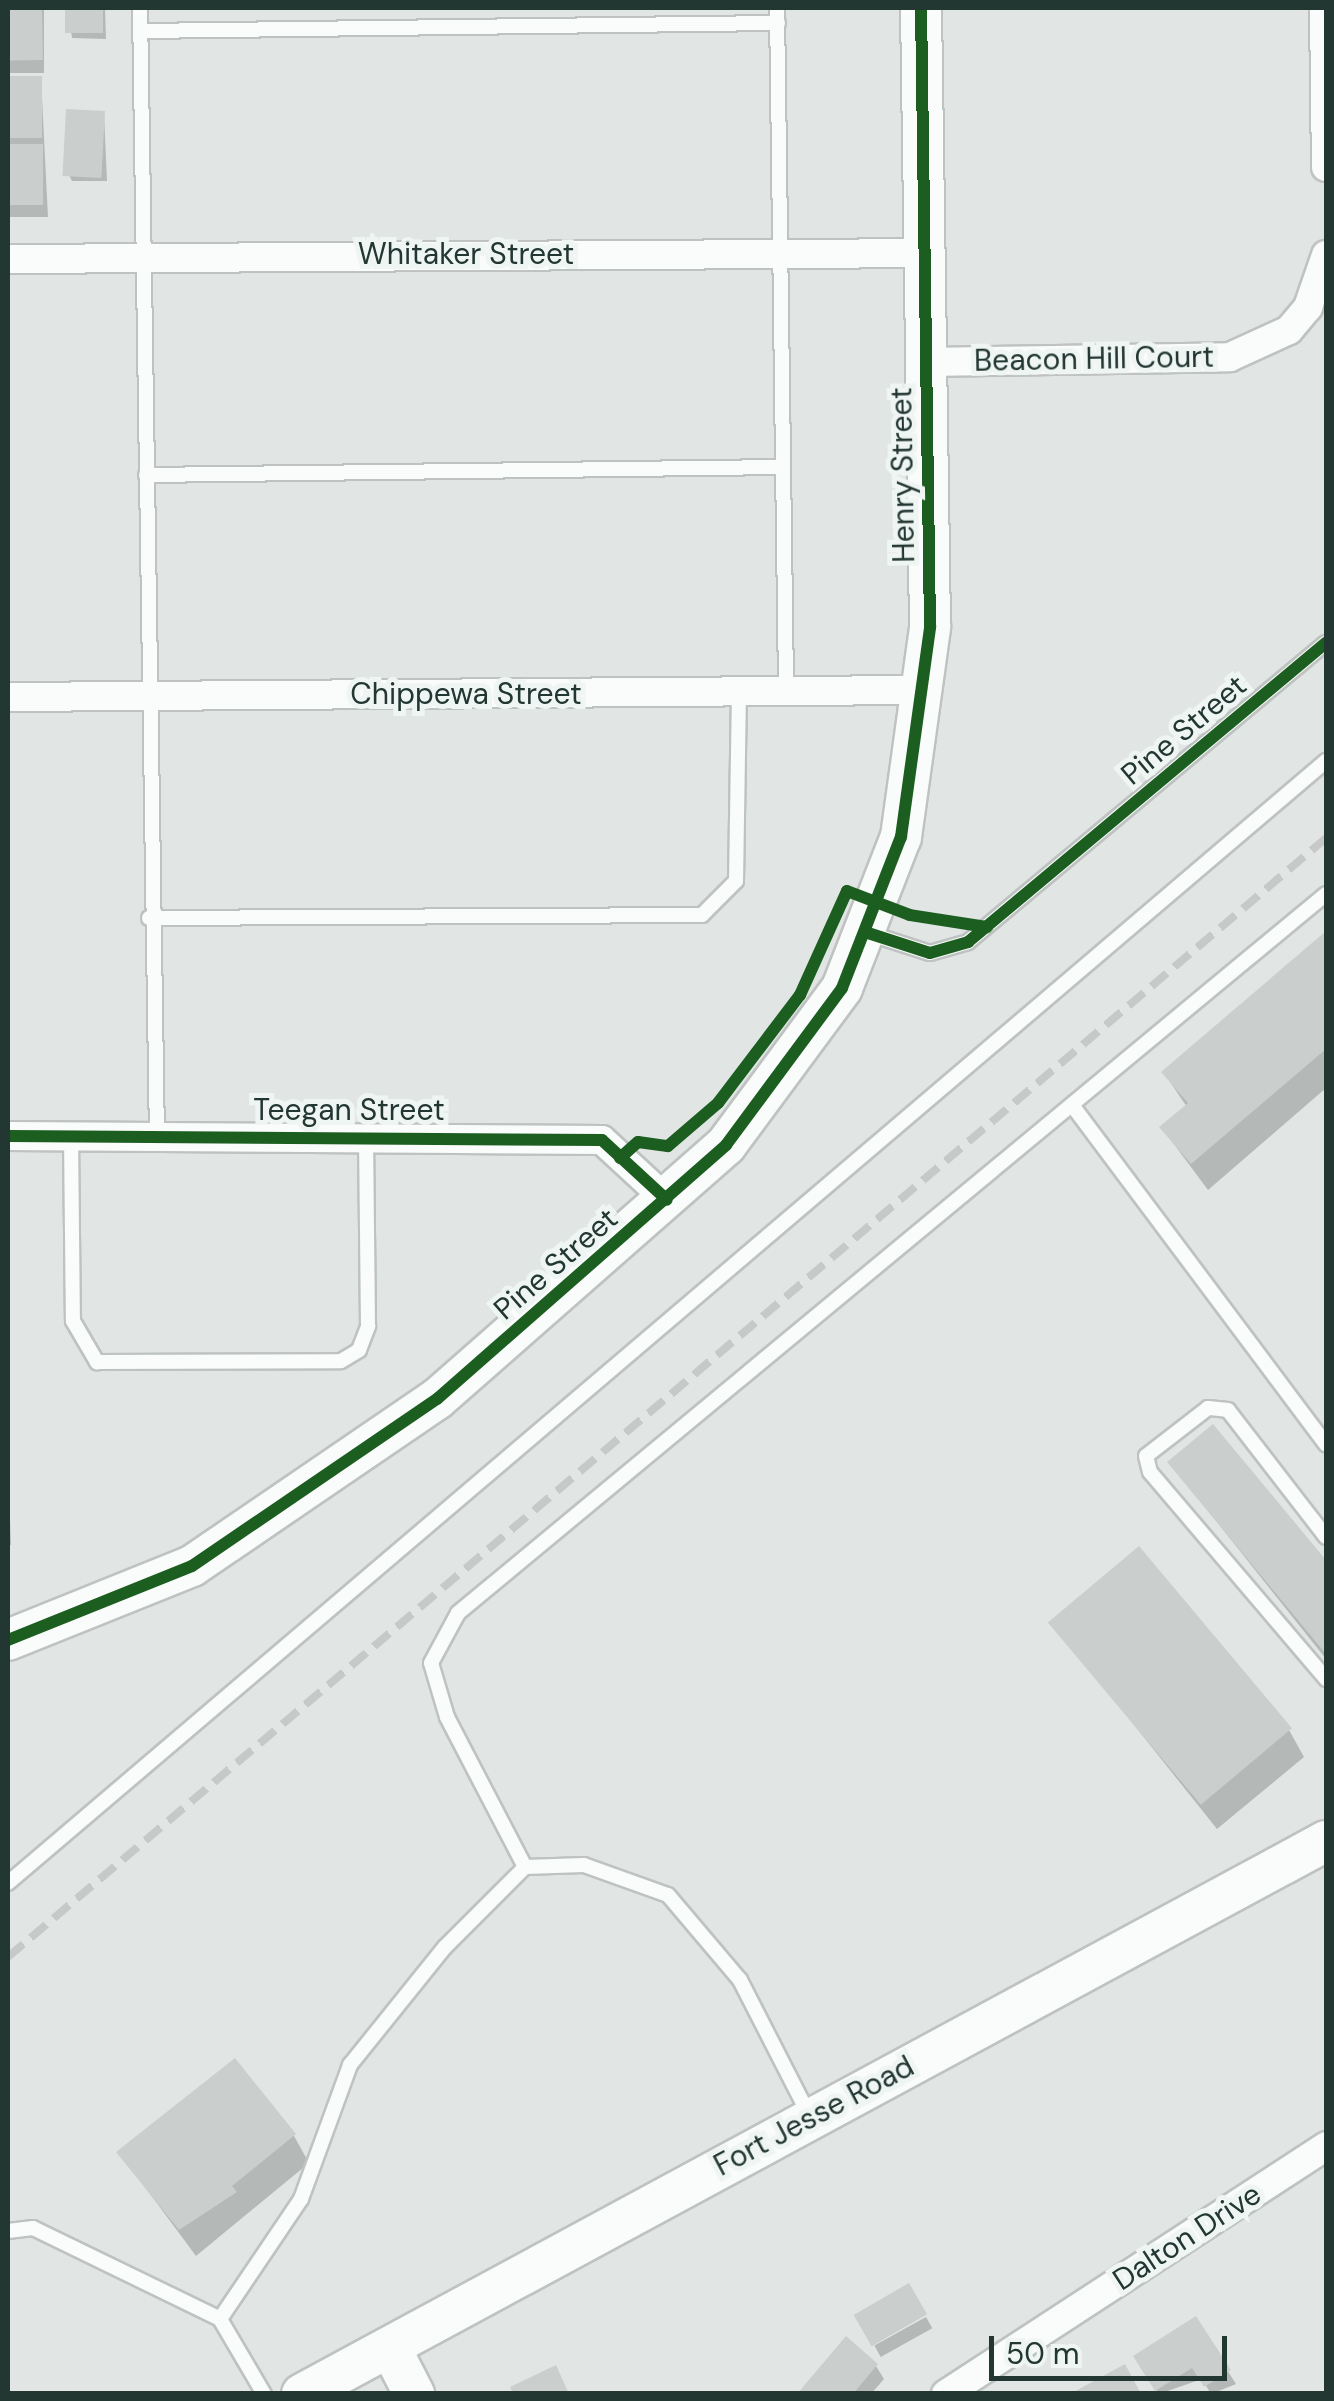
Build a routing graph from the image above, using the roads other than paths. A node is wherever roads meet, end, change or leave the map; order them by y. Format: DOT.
graph roads {
  1 [pos="140,8"];
  2 [pos="922,8"];
  3 [pos="1324,8"];
  4 [pos="778,15"];
  5 [pos="140,31"];
  6 [pos="1326,167"];
  7 [pos="781,252"];
  8 [pos="925,253"];
  9 [pos="1326,255"];
  10 [pos="144,256"];
  11 [pos="8,259"];
  12 [pos="926,362"];
  13 [pos="783,467"];
  14 [pos="146,475"];
  15 [pos="1326,643"];
  16 [pos="786,690"];
  17 [pos="924,690"];
  18 [pos="739,693"];
  19 [pos="144,696"];
  20 [pos="8,698"];
  21 [pos="1326,761"];
  22 [pos="1326,894"];
  23 [pos="150,918"];
  24 [pos="868,933"];
  25 [pos="1072,1105"];
  26 [pos="366,1135"];
  27 [pos="8,1136"];
  28 [pos="157,1136"];
  29 [pos="72,1137"];
  30 [pos="667,1200"];
  31 [pos="1326,1444"];
  32 [pos="1326,1536"];
  33 [pos="8,1640"];
  34 [pos="1326,1678"];
  35 [pos="1326,1841"];
  36 [pos="526,1866"];
  37 [pos="8,1883"];
  38 [pos="810,2118"];
  39 [pos="1326,2146"];
  40 [pos="8,2231"];
  41 [pos="220,2319"];
  42 [pos="390,2346"];
  43 [pos="264,2394"];
  44 [pos="302,2394"];
  45 [pos="414,2394"];
  46 [pos="946,2394"];
  1 -- 5 [label="lane"];
  2 -- 8 [label="street, Henry Street"];
  3 -- 6 [label="street"];
  4 -- 5 [label="lane"];
  4 -- 7 [label="lane"];
  5 -- 10 [label="lane"];
  7 -- 8 [label="street, Whitaker Street"];
  7 -- 10 [label="street, Whitaker Street"];
  7 -- 13 [label="lane"];
  8 -- 12 [label="street, Henry Street"];
  9 -- 12 [label="street, Beacon Hill Court"];
  10 -- 11 [label="street, Whitaker Street"];
  10 -- 14 [label="lane"];
  12 -- 17 [label="street, Henry Street"];
  13 -- 14 [label="lane"];
  13 -- 16 [label="lane"];
  14 -- 19 [label="lane"];
  15 -- 24 [label="lane, Pine Street"];
  16 -- 17 [label="street, Chippewa Street"];
  16 -- 18 [label="street, Chippewa Street"];
  17 -- 24 [label="street, Henry Street"];
  18 -- 19 [label="street, Chippewa Street"];
  18 -- 23 [label="lane"];
  19 -- 20 [label="street, Chippewa Street"];
  19 -- 23 [label="lane"];
  21 -- 37 [label="lane"];
  22 -- 25 [label="lane"];
  23 -- 28 [label="lane"];
  24 -- 30 [label="street, Pine Street"];
  25 -- 31 [label="lane"];
  25 -- 36 [label="lane"];
  26 -- 28 [label="street, Teegan Street"];
  26 -- 29 [label="lane"];
  26 -- 30 [label="street, Teegan Street"];
  27 -- 29 [label="street, Teegan Street"];
  28 -- 29 [label="street, Teegan Street"];
  30 -- 33 [label="street, Pine Street"];
  32 -- 34 [label="lane"];
  35 -- 38 [label="street, Fort Jesse Road"];
  36 -- 38 [label="lane"];
  36 -- 41 [label="lane"];
  38 -- 42 [label="street, Fort Jesse Road"];
  39 -- 46 [label="street, Dalton Drive"];
  40 -- 41 [label="lane"];
  41 -- 43 [label="lane"];
  42 -- 44 [label="street, Fort Jesse Road"];
  42 -- 45 [label="street"];
}
